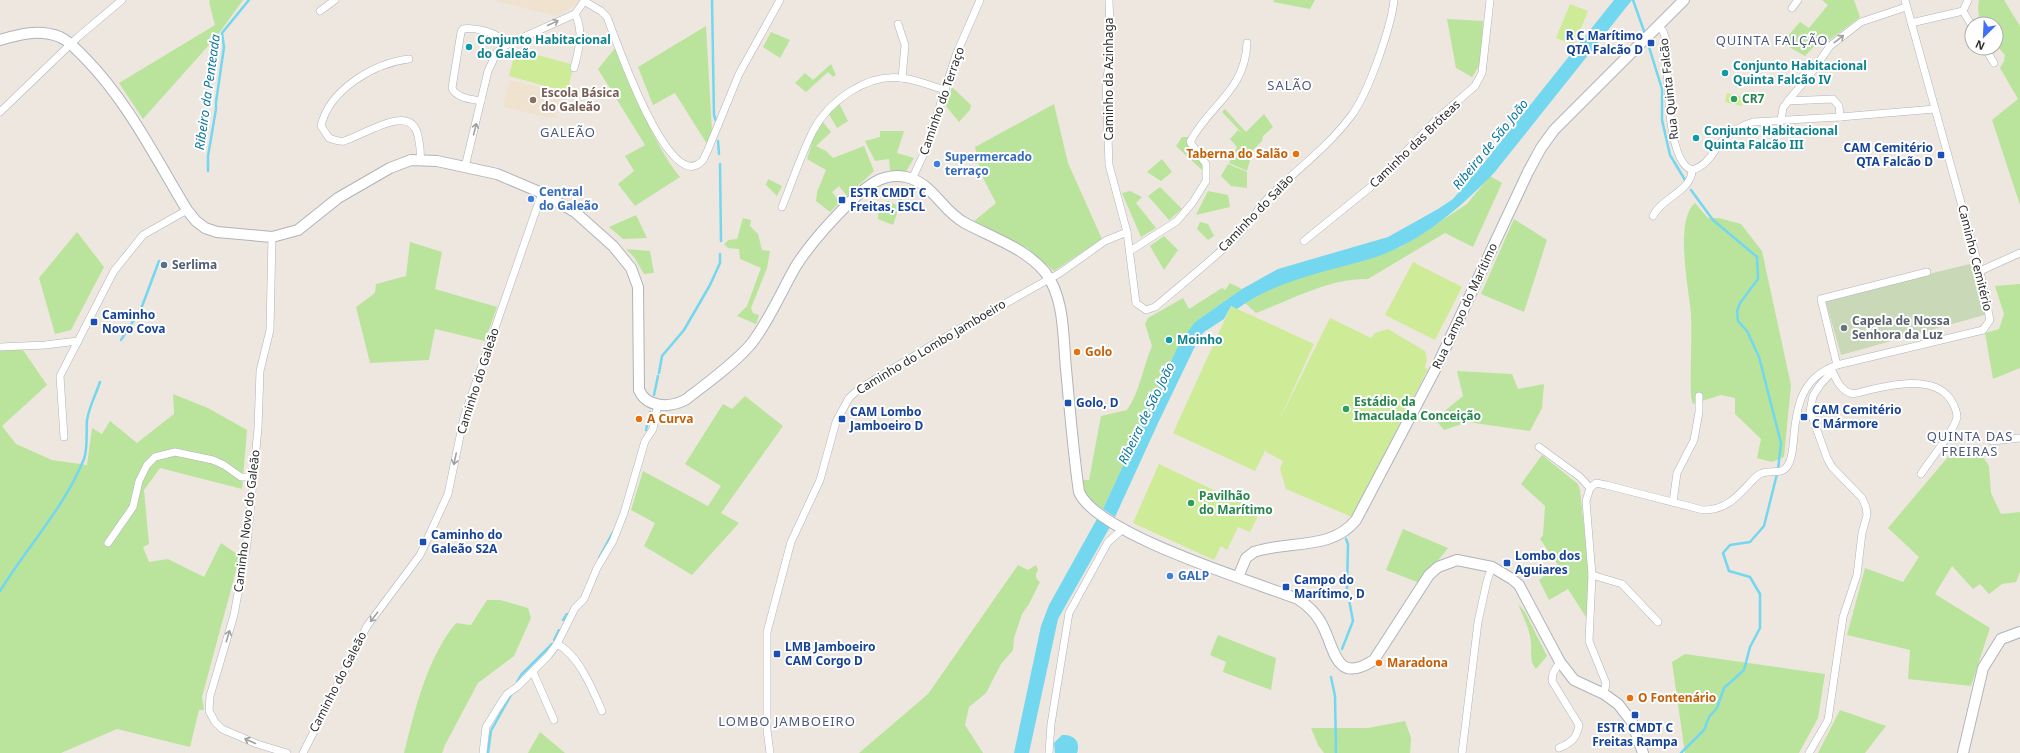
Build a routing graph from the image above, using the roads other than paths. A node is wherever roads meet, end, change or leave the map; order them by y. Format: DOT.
graph roads {
  1 [pos="122,0"];
  2 [pos="334,0"];
  3 [pos="584,0"];
  4 [pos="780,0"];
  5 [pos="980,0"];
  6 [pos="1108,0"];
  7 [pos="1394,0"];
  8 [pos="1490,0"];
  9 [pos="1684,0"];
  10 [pos="1798,0"];
  11 [pos="1968,0"];
  12 [pos="1906,3"];
  13 [pos="1792,8"];
  14 [pos="320,11"];
  15 [pos="1962,11"];
  16 [pos="575,14"];
  17 [pos="1965,16"];
  18 [pos="898,24"];
  19 [pos="1911,24"];
  20 [pos="1659,27"];
  21 [pos="0,40"];
  22 [pos="1247,43"];
  23 [pos="71,44"];
  24 [pos="504,46"];
  25 [pos="1990,56"];
  26 [pos="408,59"];
  27 [pos="1994,63"];
  28 [pos="574,68"];
  29 [pos="902,78"];
  30 [pos="945,90"];
  31 [pos="481,101"];
  32 [pos="1788,101"];
  33 [pos="1934,108"];
  34 [pos="0,112"];
  35 [pos="1840,117"];
  36 [pos="1781,120"];
  37 [pos="420,160"];
  38 [pos="465,167"];
  39 [pos="1692,170"];
  40 [pos="912,179"];
  41 [pos="542,193"];
  42 [pos="782,207"];
  43 [pos="186,210"];
  44 [pos="1653,216"];
  45 [pos="1127,232"];
  46 [pos="272,237"];
  47 [pos="1304,241"];
  48 [pos="1130,251"];
  49 [pos="2020,253"];
  50 [pos="1980,271"];
  51 [pos="1927,272"];
  52 [pos="1049,278"];
  53 [pos="78,341"];
  54 [pos="0,347"];
  55 [pos="1833,368"];
  56 [pos="1699,396"];
  57 [pos="653,403"];
  58 [pos="64,438"];
  59 [pos="2020,438"];
  60 [pos="1992,441"];
  61 [pos="1539,447"];
  62 [pos="1921,474"];
  63 [pos="254,477"];
  64 [pos="1590,488"];
  65 [pos="1674,502"];
  66 [pos="1124,528"];
  67 [pos="108,543"];
  68 [pos="1492,567"];
  69 [pos="1592,575"];
  70 [pos="1238,577"];
  71 [pos="1658,622"];
  72 [pos="2020,632"];
  73 [pos="557,644"];
  74 [pos="1560,662"];
  75 [pos="533,672"];
  76 [pos="1604,694"];
  77 [pos="602,711"];
  78 [pos="554,720"];
  79 [pos="1559,748"];
  80 [pos="287,753"];
  81 [pos="303,753"];
  82 [pos="483,753"];
  83 [pos="770,753"];
  84 [pos="1049,753"];
  85 [pos="1462,753"];
  86 [pos="1643,753"];
  87 [pos="1809,753"];
  88 [pos="1963,753"];
  1 -- 23 [label="street"];
  2 -- 14 [label="street"];
  3 -- 4 [label="street"];
  3 -- 16 [label="street"];
  5 -- 30 [label="street, Caminho do Terraço"];
  6 -- 45 [label="street, Caminho da Azinhaga"];
  7 -- 48 [label="street, Caminho do Salão"];
  8 -- 47 [label="street, Caminho das Bróteas"];
  9 -- 20 [label="main road, Rua Campo do Marítimo"];
  10 -- 13 [label="street"];
  11 -- 15 [label="street"];
  12 -- 19 [label="street, Caminho Cemitério"];
  32 -- 12 [label="street, one-way"];
  15 -- 17 [label="street"];
  15 -- 19 [label="street"];
  24 -- 16 [label="street, one-way"];
  16 -- 28 [label="street"];
  18 -- 29 [label="street"];
  19 -- 33 [label="street, Caminho Cemitério"];
  20 -- 39 [label="street, Rua Quinta Falcão"];
  20 -- 70 [label="main road, Rua Campo do Marítimo"];
  21 -- 23 [label="main road"];
  22 -- 48 [label="street"];
  23 -- 34 [label="street"];
  23 -- 43 [label="main road"];
  24 -- 31 [label="street"];
  24 -- 31 [label="street"];
  25 -- 27 [label="street"];
  26 -- 37 [label="street"];
  29 -- 30 [label="street"];
  29 -- 42 [label="street"];
  30 -- 40 [label="street, Caminho do Terraço"];
  38 -- 31 [label="street, one-way"];
  32 -- 35 [label="street"];
  32 -- 36 [label="street"];
  33 -- 35 [label="street"];
  33 -- 50 [label="street, Caminho Cemitério"];
  35 -- 36 [label="street"];
  36 -- 39 [label="street"];
  37 -- 38 [label="main road"];
  37 -- 46 [label="main road"];
  38 -- 41 [label="main road"];
  39 -- 44 [label="street"];
  40 -- 52 [label="main road"];
  40 -- 57 [label="main road"];
  41 -- 57 [label="main road"];
  41 -- 81 [label="street, Caminho do Galeão, one-way"];
  43 -- 46 [label="main road"];
  43 -- 53 [label="street"];
  45 -- 48 [label="street, Caminho da Azinhaga"];
  45 -- 52 [label="street, Caminho do Lombo Jamboeiro"];
  46 -- 63 [label="street, Caminho Novo do Galeão"];
  49 -- 50 [label="street"];
  50 -- 55 [label="street, Caminho Cemitério"];
  51 -- 55 [label="street"];
  52 -- 66 [label="main road"];
  52 -- 83 [label="street, Caminho do Lombo Jamboeiro"];
  53 -- 54 [label="street"];
  53 -- 58 [label="street"];
  55 -- 62 [label="street"];
  55 -- 65 [label="street, Caminho Cemitério"];
  55 -- 87 [label="street"];
  56 -- 65 [label="street"];
  57 -- 73 [label="street"];
  59 -- 60 [label="street"];
  61 -- 64 [label="street"];
  63 -- 67 [label="street"];
  80 -- 63 [label="street, Caminho Novo do Galeão, one-way"];
  64 -- 65 [label="street, Caminho Cemitério"];
  64 -- 69 [label="street"];
  66 -- 70 [label="main road"];
  66 -- 84 [label="street"];
  68 -- 70 [label="main road"];
  68 -- 74 [label="main road"];
  68 -- 85 [label="street"];
  69 -- 71 [label="street"];
  69 -- 76 [label="street"];
  72 -- 88 [label="main road"];
  73 -- 75 [label="street"];
  73 -- 77 [label="street"];
  74 -- 76 [label="main road"];
  74 -- 79 [label="street"];
  75 -- 78 [label="street"];
  75 -- 82 [label="street"];
  76 -- 86 [label="main road"];
}
